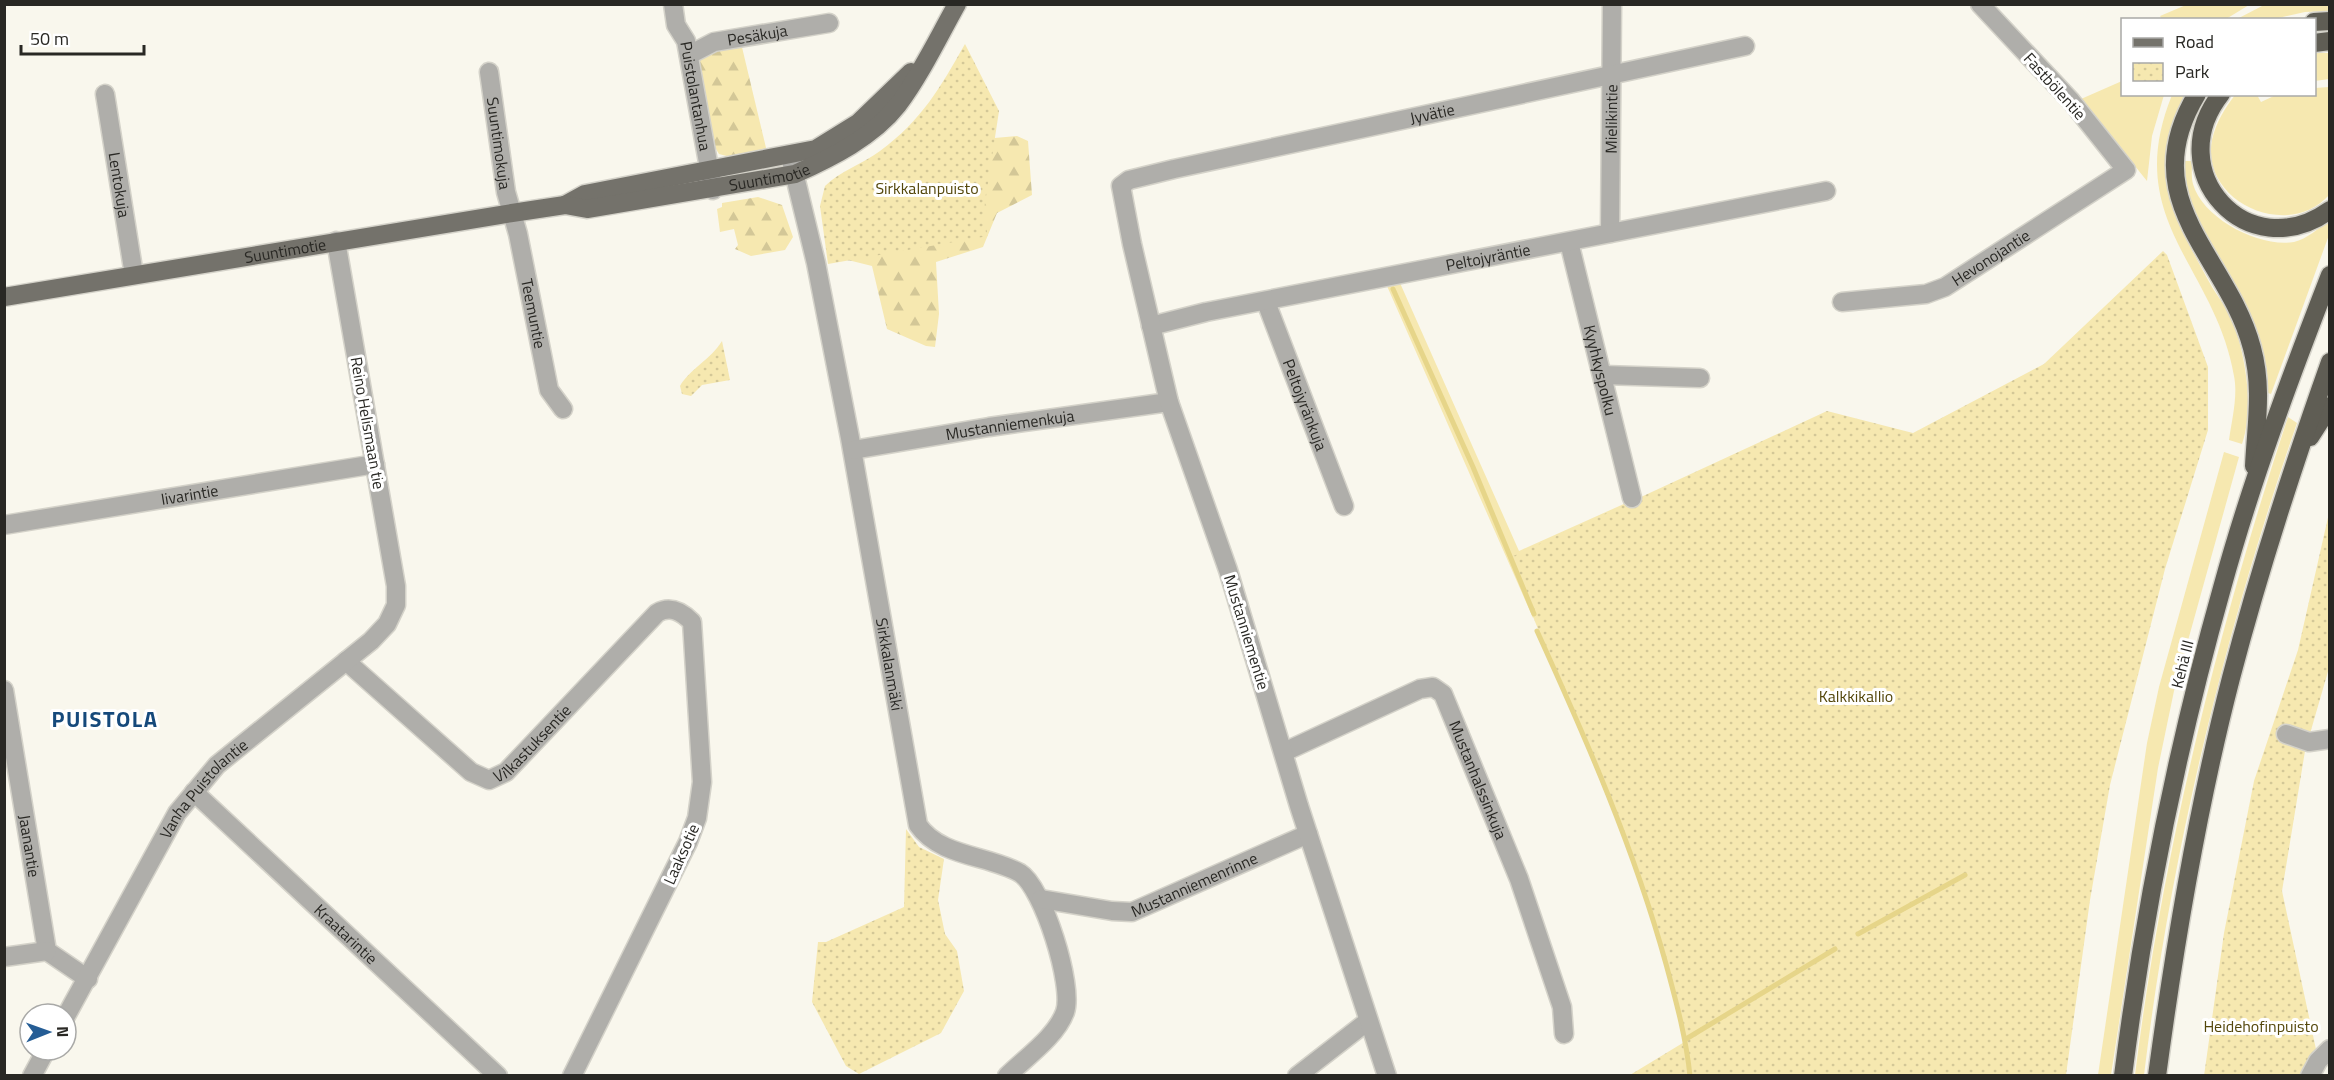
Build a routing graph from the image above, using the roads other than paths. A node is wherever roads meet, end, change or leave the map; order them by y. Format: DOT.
graph roads {
  1 [pos="673,4"];
  2 [pos="957,4"];
  3 [pos="1612,4"];
  4 [pos="1980,4"];
  5 [pos="829,23"];
  6 [pos="1745,46"];
  7 [pos="689,55"];
  8 [pos="928,57"];
  9 [pos="489,72"];
  10 [pos="1613,74"];
  11 [pos="105,94"];
  12 [pos="2196,96"];
  13 [pos="2220,96"];
  14 [pos="790,156"];
  15 [pos="710,170"];
  16 [pos="2126,170"];
  17 [pos="795,174"];
  18 [pos="1121,186"];
  19 [pos="713,190"];
  20 [pos="1826,191"];
  21 [pos="564,206"];
  22 [pos="2330,210"];
  23 [pos="512,213"];
  24 [pos="1610,233"];
  25 [pos="336,242"];
  26 [pos="1569,242"];
  27 [pos="134,275"];
  28 [pos="2330,275"];
  29 [pos="4,297"];
  30 [pos="1266,302"];
  31 [pos="1842,302"];
  32 [pos="1151,326"];
  33 [pos="2330,362"];
  34 [pos="1603,375"];
  35 [pos="1700,378"];
  36 [pos="1169,402"];
  37 [pos="2330,406"];
  38 [pos="563,409"];
  39 [pos="853,450"];
  40 [pos="2296,455"];
  41 [pos="375,464"];
  42 [pos="2253,486"];
  43 [pos="1632,498"];
  44 [pos="1344,506"];
  45 [pos="4,525"];
  46 [pos="396,605"];
  47 [pos="685,615"];
  48 [pos="346,661"];
  49 [pos="4,690"];
  50 [pos="2286,734"];
  51 [pos="2330,739"];
  52 [pos="1284,752"];
  53 [pos="10,758"];
  54 [pos="194,792"];
  55 [pos="1308,834"];
  56 [pos="1041,899"];
  57 [pos="47,951"];
  58 [pos="4,957"];
  59 [pos="88,979"];
  60 [pos="74,1002"];
  61 [pos="1368,1021"];
  62 [pos="1564,1034"];
  63 [pos="2330,1049"];
  64 [pos="40,1062"];
  65 [pos="32,1076"];
  66 [pos="498,1076"];
  67 [pos="572,1076"];
  68 [pos="1007,1076"];
  69 [pos="1297,1076"];
  70 [pos="1387,1076"];
  71 [pos="2123,1076"];
  72 [pos="2157,1076"];
  73 [pos="2310,1076"];
  1 -- 7 [label="street, Puistolantanhua"];
  2 -- 8 [label="main road, Suuntimotie"];
  3 -- 10 [label="street, Mielikintie"];
  4 -- 16 [label="street, Fastbölentie"];
  5 -- 7 [label="street, Pesäkuja"];
  6 -- 10 [label="street, Jyvätie"];
  7 -- 15 [label="street, Puistolantanhua"];
  8 -- 14 [label="main road, Suuntimotie"];
  8 -- 17 [label="main road, Suuntimotie"];
  9 -- 23 [label="street, Suuntimokuja"];
  10 -- 18 [label="street, Jyvätie"];
  10 -- 24 [label="street, Mielikintie"];
  11 -- 27 [label="street, Lentokuja"];
  12 -- 42 [label="highway"];
  13 -- 22 [label="highway"];
  14 -- 15 [label="main road, Suuntimotie"];
  14 -- 17 [label="street, Sirkkalanmäki"];
  15 -- 19 [label="street, Puistolantanhua"];
  15 -- 21 [label="main road, Suuntimotie"];
  16 -- 31 [label="street, Hevonojantie"];
  17 -- 19 [label="main road, Suuntimotie"];
  17 -- 39 [label="street, Sirkkalanmäki"];
  18 -- 32 [label="street, Mustanniementie"];
  19 -- 21 [label="main road, Suuntimotie"];
  20 -- 24 [label="street, Peltojyräntie"];
  21 -- 23 [label="main road, Suuntimotie"];
  23 -- 25 [label="main road, Suuntimotie"];
  23 -- 38 [label="street, Teemuntie"];
  24 -- 26 [label="street, Peltojyräntie"];
  25 -- 27 [label="main road, Suuntimotie"];
  25 -- 41 [label="street, Reino Helismaan tie"];
  26 -- 30 [label="street, Peltojyräntie"];
  26 -- 34 [label="street, Kyyhkyspolku"];
  27 -- 29 [label="main road, Suuntimotie"];
  28 -- 42 [label="highway, Kehä III"];
  30 -- 32 [label="street, Peltojyräntie"];
  30 -- 44 [label="street, Peltojyränkuja"];
  32 -- 36 [label="street, Mustanniementie"];
  33 -- 40 [label="highway"];
  34 -- 35 [label="street"];
  34 -- 43 [label="street, Kyyhkyspolku"];
  36 -- 39 [label="street, Mustanniemenkuja"];
  36 -- 52 [label="street, Mustanniementie"];
  37 -- 40 [label="highway"];
  39 -- 56 [label="street, Sirkkalanmäki"];
  40 -- 72 [label="highway"];
  41 -- 45 [label="street, Iivarintie"];
  41 -- 46 [label="street, Reino Helismaan tie"];
  42 -- 71 [label="highway, Kehä III"];
  46 -- 48 [label="street, Vanha Puistolantie"];
  47 -- 48 [label="street, Vilkastuksentie"];
  47 -- 67 [label="street, Laaksotie"];
  48 -- 54 [label="street, Vanha Puistolantie"];
  49 -- 53 [label="street, Jaanantie"];
  50 -- 51 [label="street"];
  52 -- 55 [label="street, Mustanniementie"];
  52 -- 62 [label="street, Mustanhalssinkuja"];
  53 -- 57 [label="street, Jaanantie"];
  54 -- 59 [label="street, Vanha Puistolantie"];
  54 -- 66 [label="street, Kraatarintie"];
  55 -- 56 [label="street, Mustanniemenrinne"];
  55 -- 61 [label="street, Mustanniementie"];
  56 -- 68 [label="street, Sirkkalanmäki"];
  57 -- 58 [label="street"];
  57 -- 59 [label="street"];
  59 -- 60 [label="street, Vanha Puistolantie"];
  61 -- 69 [label="street"];
  61 -- 70 [label="street, Mustanniementie"];
  63 -- 73 [label="street"];
  64 -- 65 [label="street"];
}
